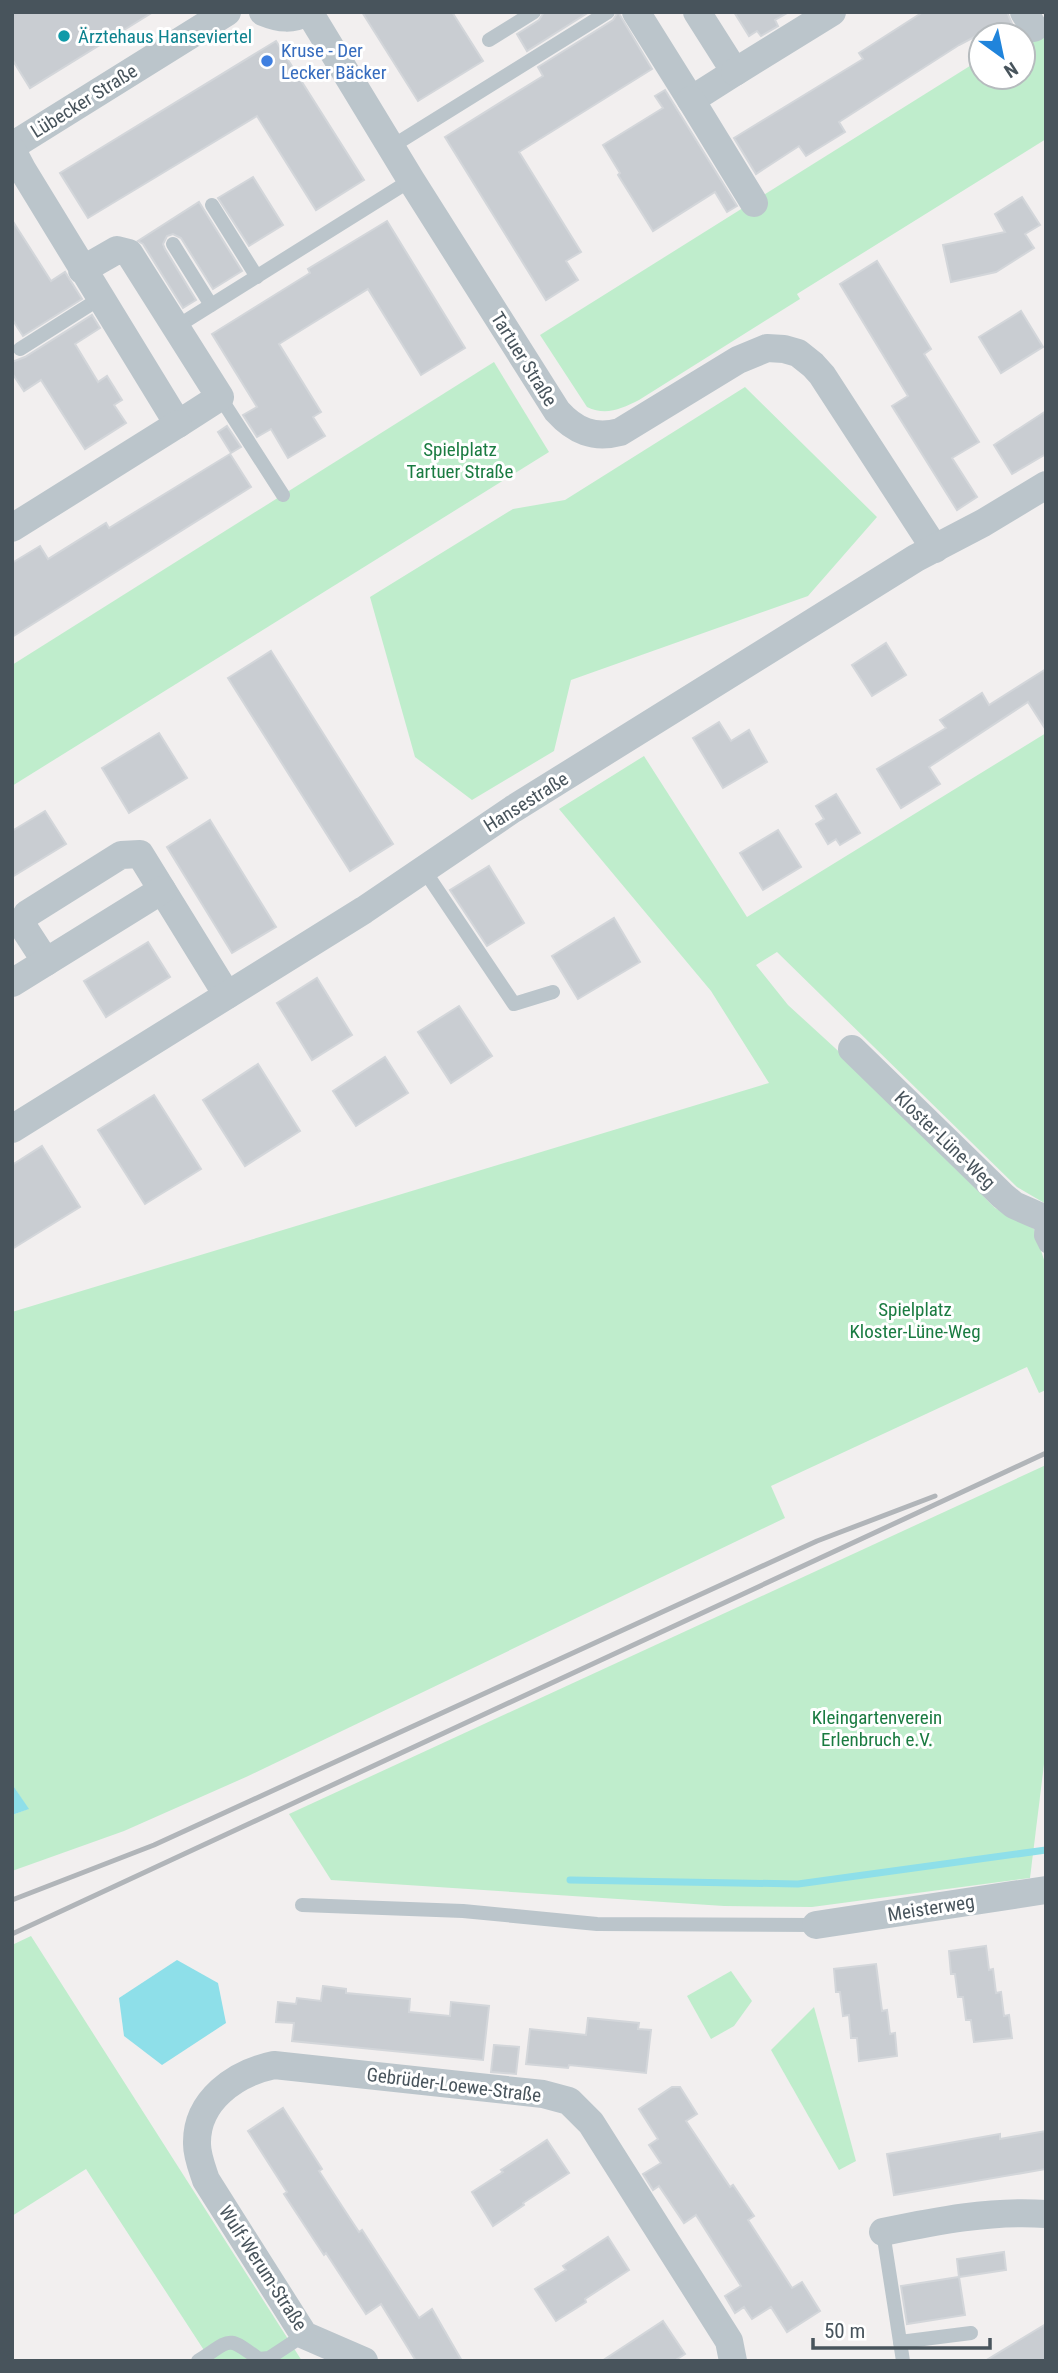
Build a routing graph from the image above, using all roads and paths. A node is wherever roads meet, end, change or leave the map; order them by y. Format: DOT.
graph roads {
  1 [pos="227,12"];
  2 [pos="263,12"];
  3 [pos="309,12"];
  4 [pos="534,12"];
  5 [pos="608,12"];
  6 [pos="636,12"];
  7 [pos="697,12"];
  8 [pos="832,12"];
  9 [pos="489,40"];
  10 [pos="735,72"];
  11 [pos="691,100"];
  12 [pos="391,147"];
  13 [pos="12,148"];
  14 [pos="411,180"];
  15 [pos="754,203"];
  16 [pos="212,205"];
  17 [pos="173,244"];
  18 [pos="82,270"];
  19 [pos="257,276"];
  20 [pos="99,299"];
  21 [pos="211,305"];
  22 [pos="176,327"];
  23 [pos="20,349"];
  24 [pos="219,397"];
  25 [pos="178,424"];
  26 [pos="1046,485"];
  27 [pos="283,495"];
  28 [pos="12,528"];
  29 [pos="935,549"];
  30 [pos="424,870"];
  31 [pos="162,890"];
  32 [pos="17,918"];
  33 [pos="46,962"];
  34 [pos="12,983"];
  35 [pos="553,992"];
  36 [pos="227,995"];
  37 [pos="852,1049"];
  38 [pos="12,1129"];
  39 [pos="1044,1218"];
  40 [pos="1046,1246"];
  41 [pos="1046,1890"];
  42 [pos="302,1905"];
  43 [pos="817,1925"];
  44 [pos="197,2142"];
  45 [pos="1046,2214"];
  46 [pos="883,2232"];
  47 [pos="971,2333"];
  48 [pos="304,2335"];
  49 [pos="900,2342"];
  50 [pos="198,2361"];
  51 [pos="363,2361"];
  52 [pos="733,2361"];
  53 [pos="903,2361"];
  1 -- 13 [label="street, Lübecker Straße"];
  2 -- 3 [label="street"];
  3 -- 12 [label="street, Tartuer Straße"];
  4 -- 9 [label="lane"];
  5 -- 12 [label="lane"];
  6 -- 11 [label="street"];
  7 -- 10 [label="street"];
  8 -- 10 [label="street"];
  10 -- 11 [label="street"];
  11 -- 15 [label="street"];
  12 -- 14 [label="street, Tartuer Straße"];
  13 -- 18 [label="street"];
  14 -- 19 [label="lane"];
  14 -- 29 [label="street, Tartuer Straße"];
  16 -- 19 [label="lane"];
  17 -- 21 [label="lane"];
  18 -- 20 [label="street"];
  18 -- 22 [label="street"];
  19 -- 21 [label="lane"];
  20 -- 23 [label="lane"];
  20 -- 25 [label="street"];
  21 -- 22 [label="lane"];
  22 -- 24 [label="street"];
  24 -- 25 [label="street"];
  24 -- 27 [label="lane"];
  25 -- 28 [label="street"];
  26 -- 29 [label="street, Hansestraße"];
  29 -- 30 [label="street, Hansestraße"];
  30 -- 35 [label="lane"];
  30 -- 36 [label="street, Hansestraße"];
  31 -- 32 [label="street"];
  31 -- 33 [label="street"];
  31 -- 36 [label="street"];
  32 -- 33 [label="street"];
  33 -- 34 [label="street"];
  36 -- 38 [label="street, Hansestraße"];
  37 -- 39 [label="street, Kloster-Lüne-Weg"];
  39 -- 40 [label="lane"];
  41 -- 43 [label="street, Meisterweg"];
  42 -- 43 [label="lane"];
  44 -- 48 [label="street, Wulf-Werum-Straße"];
  44 -- 52 [label="street, Gebrüder-Loewe-Straße"];
  45 -- 46 [label="street"];
  46 -- 49 [label="lane"];
  47 -- 49 [label="lane"];
  48 -- 50 [label="lane"];
  48 -- 51 [label="street, Wulf-Werum-Straße"];
  49 -- 53 [label="lane"];
}
